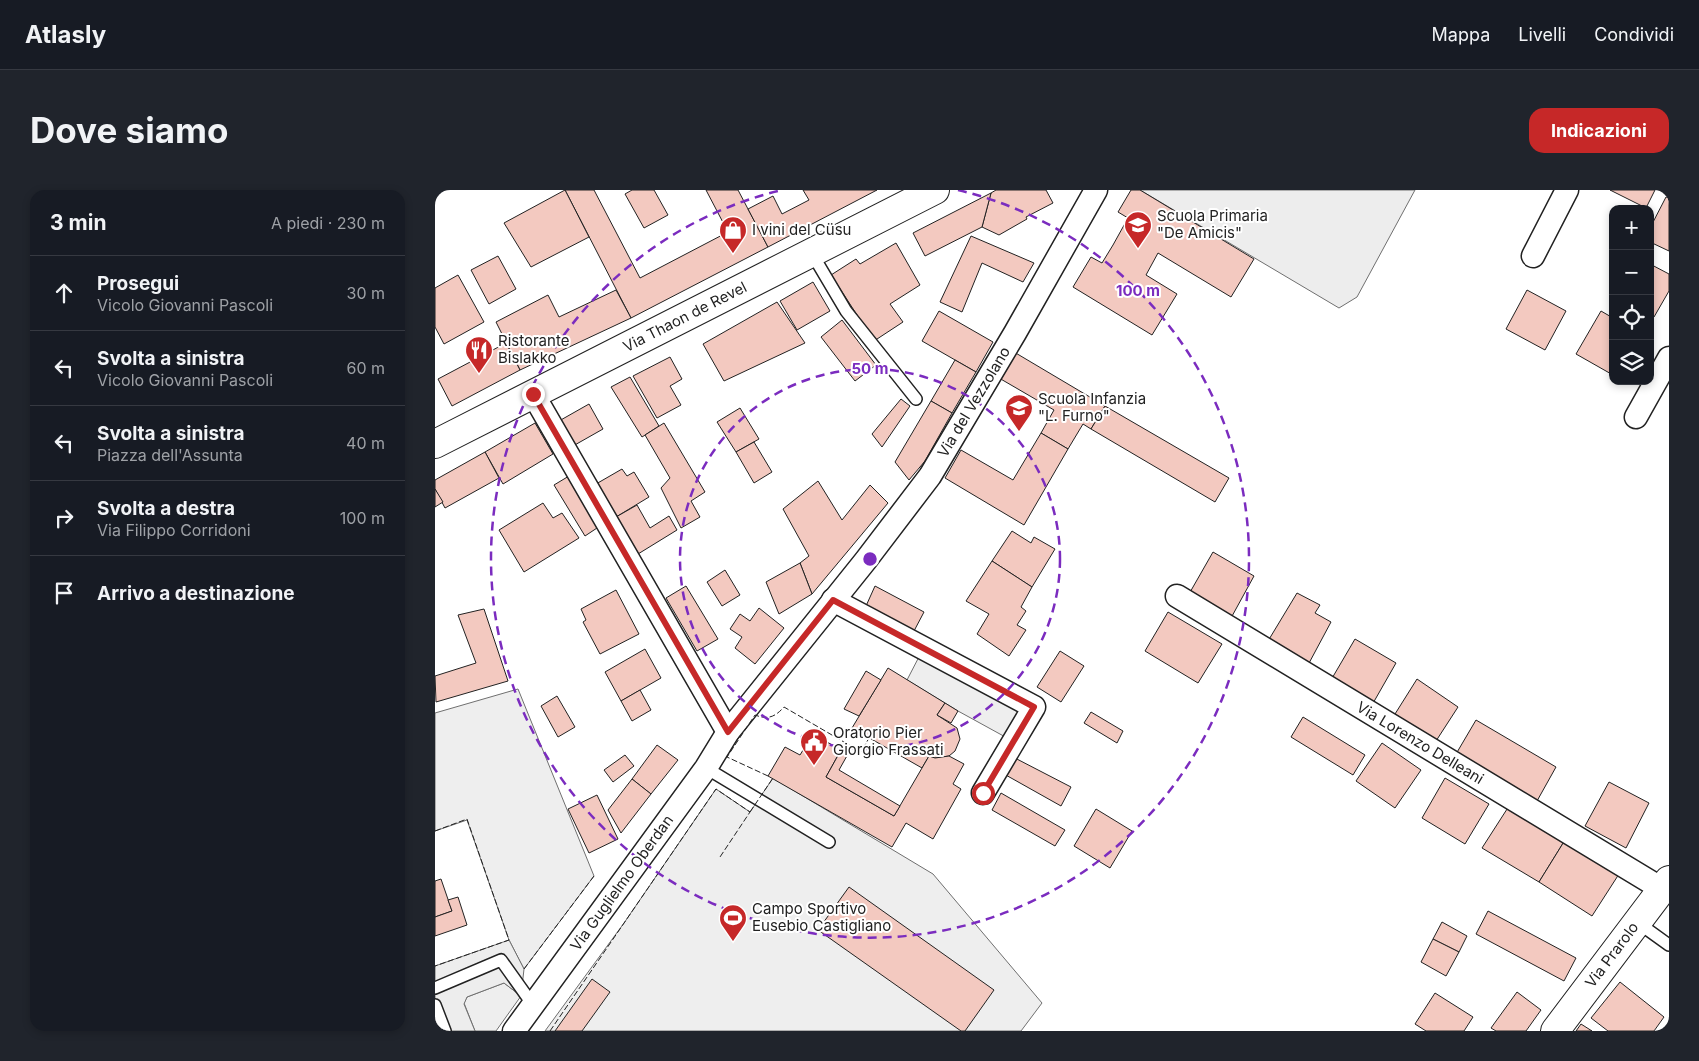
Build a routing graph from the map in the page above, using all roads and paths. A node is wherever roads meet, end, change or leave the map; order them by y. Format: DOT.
graph roads {
  1 [pos="935,190"];
  2 [pos="1096,190"];
  3 [pos="1567,190"];
  4 [pos="811,252"];
  5 [pos="1533,256"];
  6 [pos="1669,358"];
  7 [pos="533,394"];
  8 [pos="916,399"];
  9 [pos="1636,417"];
  10 [pos="435,444"];
  11 [pos="1177,596"];
  12 [pos="833,600"];
  13 [pos="728,732"];
  14 [pos="706,768"];
  15 [pos="983,793"];
  16 [pos="829,842"];
  17 [pos="1666,885"];
  18 [pos="1637,922"];
  19 [pos="1669,945"];
  20 [pos="435,988"];
  21 [pos="435,1005"];
  22 [pos="533,1005"];
  23 [pos="445,1031"];
  24 [pos="514,1031"];
  25 [pos="1555,1031"];
  1 -- 4 [label="main road, Via Thaon de Revel"];
  2 -- 12 [label="street, Via del Vezzolano"];
  3 -- 5 [label="street"];
  4 -- 7 [label="main road, Via Thaon de Revel"];
  4 -- 8 [label="lane"];
  6 -- 9 [label="street"];
  7 -- 10 [label="main road, Via Thaon de Revel"];
  7 -- 13 [label="street"];
  11 -- 17 [label="street, Via Lorenzo Delleani"];
  12 -- 13 [label="street, Via del Vezzolano"];
  12 -- 15 [label="street"];
  13 -- 14 [label="street, Via Guglielmo Oberdan"];
  14 -- 16 [label="lane"];
  14 -- 22 [label="street, Via Guglielmo Oberdan"];
  17 -- 18 [label="main road, Via Prarolo"];
  18 -- 19 [label="lane"];
  18 -- 25 [label="main road, Via Prarolo"];
  20 -- 22 [label="lane"];
  21 -- 23 [label="lane"];
  22 -- 24 [label="street, Via Guglielmo Oberdan"];
}
